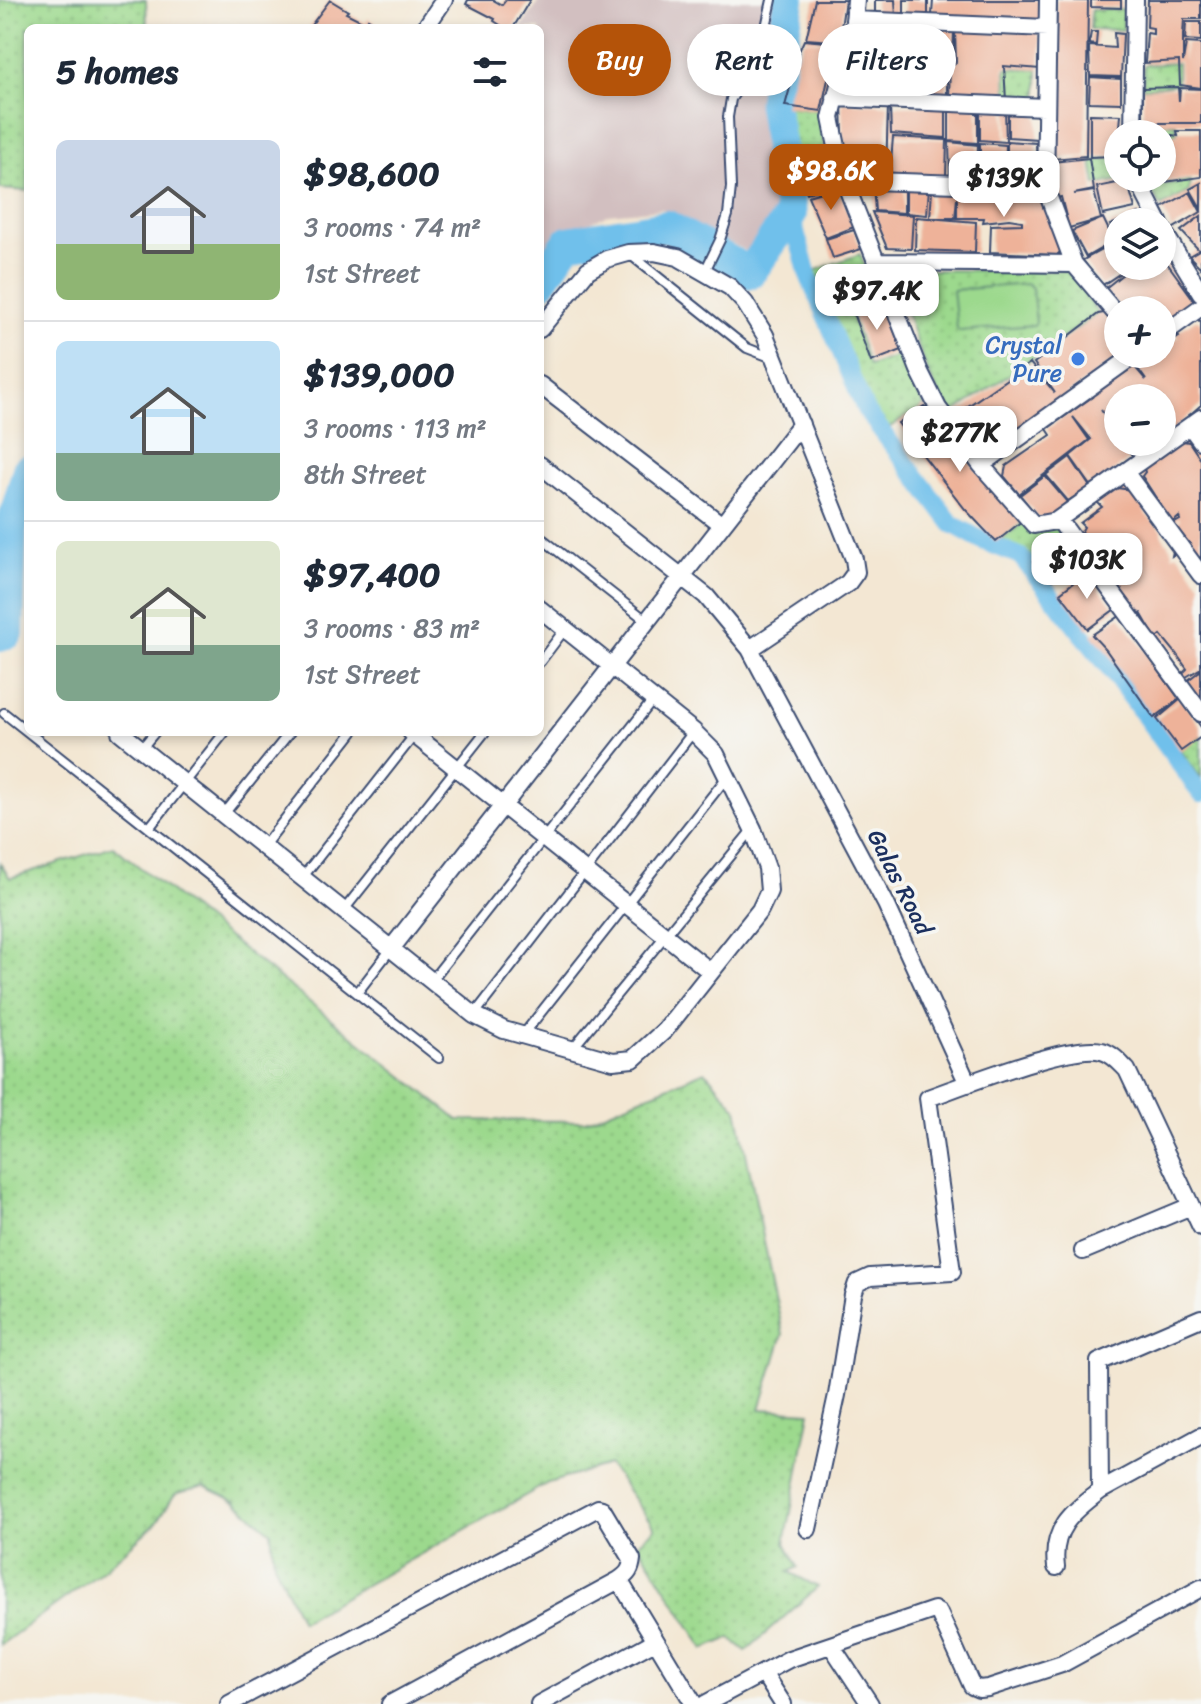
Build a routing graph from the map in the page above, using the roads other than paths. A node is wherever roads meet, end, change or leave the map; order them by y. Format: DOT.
graph roads {
  1 [pos="444,0"];
  2 [pos="772,0"];
  3 [pos="856,0"];
  4 [pos="1048,0"];
  5 [pos="1135,0"];
  6 [pos="854,20"];
  7 [pos="428,24"];
  8 [pos="1047,28"];
  9 [pos="835,98"];
  10 [pos="1045,107"];
  11 [pos="1133,120"];
  12 [pos="844,180"];
  13 [pos="1045,187"];
  14 [pos="1176,252"];
  15 [pos="628,253"];
  16 [pos="878,262"];
  17 [pos="1074,264"];
  18 [pos="707,267"];
  19 [pos="1201,293"];
  20 [pos="1104,299"];
  21 [pos="1201,307"];
  22 [pos="546,316"];
  23 [pos="1176,325"];
  24 [pos="765,335"];
  25 [pos="747,348"];
  26 [pos="775,359"];
  27 [pos="1116,368"];
  28 [pos="544,388"];
  29 [pos="1195,422"];
  30 [pos="801,424"];
  31 [pos="1201,441"];
  32 [pos="981,465"];
  33 [pos="544,468"];
  34 [pos="1126,473"];
  35 [pos="1059,520"];
  36 [pos="722,525"];
  37 [pos="544,540"];
  38 [pos="1201,575"];
  39 [pos="682,577"];
  40 [pos="544,612"];
  41 [pos="647,621"];
  42 [pos="565,629"];
  43 [pos="750,649"];
  44 [pos="544,657"];
  45 [pos="612,666"];
  46 [pos="653,699"];
  47 [pos="4,713"];
  48 [pos="1201,713"];
  49 [pos="24,729"];
  50 [pos="693,731"];
  51 [pos="33,736"];
  52 [pos="125,736"];
  53 [pos="152,736"];
  54 [pos="222,736"];
  55 [pos="287,736"];
  56 [pos="350,736"];
  57 [pos="412,736"];
  58 [pos="418,736"];
  59 [pos="482,736"];
  60 [pos="141,749"];
  61 [pos="456,768"];
  62 [pos="728,776"];
  63 [pos="185,784"];
  64 [pos="503,806"];
  65 [pos="224,815"];
  66 [pos="149,828"];
  67 [pos="753,829"];
  68 [pos="544,838"];
  69 [pos="263,847"];
  70 [pos="585,871"];
  71 [pos="302,878"];
  72 [pos="626,905"];
  73 [pos="343,911"];
  74 [pos="665,936"];
  75 [pos="391,949"];
  76 [pos="711,972"];
  77 [pos="431,981"];
  78 [pos="357,993"];
  79 [pos="474,1015"];
  80 [pos="523,1035"];
  81 [pos="573,1048"];
  82 [pos="439,1058"];
  83 [pos="968,1084"];
  84 [pos="1191,1206"];
  85 [pos="1201,1227"];
  86 [pos="1083,1251"];
  87 [pos="1201,1318"];
  88 [pos="1201,1436"];
  89 [pos="1100,1491"];
  90 [pos="808,1529"];
  91 [pos="1056,1567"];
  92 [pos="619,1580"];
  93 [pos="1201,1588"];
  94 [pos="655,1641"];
  95 [pos="831,1645"];
  96 [pos="763,1673"];
  97 [pos="229,1704"];
  98 [pos="390,1704"];
  99 [pos="539,1704"];
  100 [pos="694,1704"];
  101 [pos="705,1704"];
  102 [pos="783,1704"];
  103 [pos="870,1704"];
  1 -- 7 [label="street"];
  2 -- 18 [label="lane"];
  3 -- 6 [label="street"];
  4 -- 8 [label="street"];
  5 -- 11 [label="street"];
  6 -- 8 [label="street"];
  6 -- 9 [label="street"];
  8 -- 10 [label="street"];
  9 -- 10 [label="street"];
  9 -- 12 [label="street"];
  10 -- 13 [label="street"];
  12 -- 13 [label="street"];
  12 -- 16 [label="street"];
  13 -- 17 [label="street"];
  14 -- 19 [label="street"];
  15 -- 18 [label="street"];
  15 -- 22 [label="street"];
  15 -- 25 [label="lane"];
  16 -- 17 [label="street"];
  16 -- 32 [label="street"];
  17 -- 20 [label="street"];
  18 -- 24 [label="street"];
  21 -- 23 [label="street"];
  24 -- 25 [label="lane"];
  24 -- 26 [label="street"];
  25 -- 26 [label="lane"];
  26 -- 30 [label="street"];
  27 -- 32 [label="street"];
  28 -- 36 [label="street"];
  29 -- 31 [label="street"];
  29 -- 34 [label="street"];
  30 -- 36 [label="street"];
  30 -- 43 [label="street"];
  32 -- 35 [label="street"];
  33 -- 39 [label="street, Galas Road"];
  34 -- 35 [label="street"];
  34 -- 38 [label="street"];
  35 -- 48 [label="street"];
  36 -- 39 [label="street"];
  37 -- 41 [label="lane"];
  39 -- 41 [label="street"];
  39 -- 43 [label="street, Galas Road"];
  40 -- 42 [label="street"];
  41 -- 45 [label="street"];
  42 -- 44 [label="lane"];
  42 -- 45 [label="street"];
  43 -- 83 [label="street, Galas Road"];
  45 -- 46 [label="street"];
  45 -- 64 [label="street"];
  46 -- 50 [label="street"];
  46 -- 68 [label="lane"];
  47 -- 49 [label="lane"];
  50 -- 62 [label="street"];
  50 -- 70 [label="lane"];
  51 -- 66 [label="lane"];
  52 -- 60 [label="street"];
  53 -- 60 [label="lane"];
  54 -- 63 [label="lane"];
  55 -- 65 [label="lane"];
  56 -- 69 [label="lane"];
  57 -- 71 [label="lane"];
  58 -- 61 [label="street"];
  59 -- 61 [label="lane"];
  60 -- 63 [label="street"];
  61 -- 64 [label="street"];
  61 -- 73 [label="lane"];
  62 -- 67 [label="street"];
  62 -- 72 [label="lane"];
  63 -- 65 [label="street"];
  63 -- 66 [label="lane"];
  64 -- 68 [label="street"];
  64 -- 75 [label="street"];
  65 -- 69 [label="street"];
  66 -- 78 [label="lane"];
  67 -- 74 [label="lane"];
  67 -- 76 [label="street"];
  68 -- 70 [label="street"];
  68 -- 77 [label="lane"];
  69 -- 71 [label="street"];
  70 -- 72 [label="street"];
  70 -- 79 [label="lane"];
  71 -- 73 [label="street"];
  72 -- 74 [label="street"];
  72 -- 80 [label="lane"];
  73 -- 75 [label="street"];
  74 -- 76 [label="street"];
  74 -- 81 [label="lane"];
  75 -- 77 [label="street"];
  75 -- 78 [label="lane"];
  76 -- 81 [label="street"];
  77 -- 79 [label="street"];
  78 -- 82 [label="lane"];
  79 -- 80 [label="street"];
  80 -- 81 [label="street"];
  83 -- 84 [label="street"];
  83 -- 90 [label="street"];
  84 -- 85 [label="street"];
  84 -- 86 [label="street"];
  87 -- 89 [label="street"];
  88 -- 89 [label="street"];
  89 -- 91 [label="street"];
  92 -- 94 [label="street"];
  92 -- 97 [label="street"];
  92 -- 98 [label="street"];
  93 -- 95 [label="street"];
  94 -- 99 [label="street"];
  94 -- 100 [label="street"];
  95 -- 96 [label="street"];
  95 -- 103 [label="street"];
  96 -- 101 [label="street"];
  96 -- 102 [label="street"];
}
